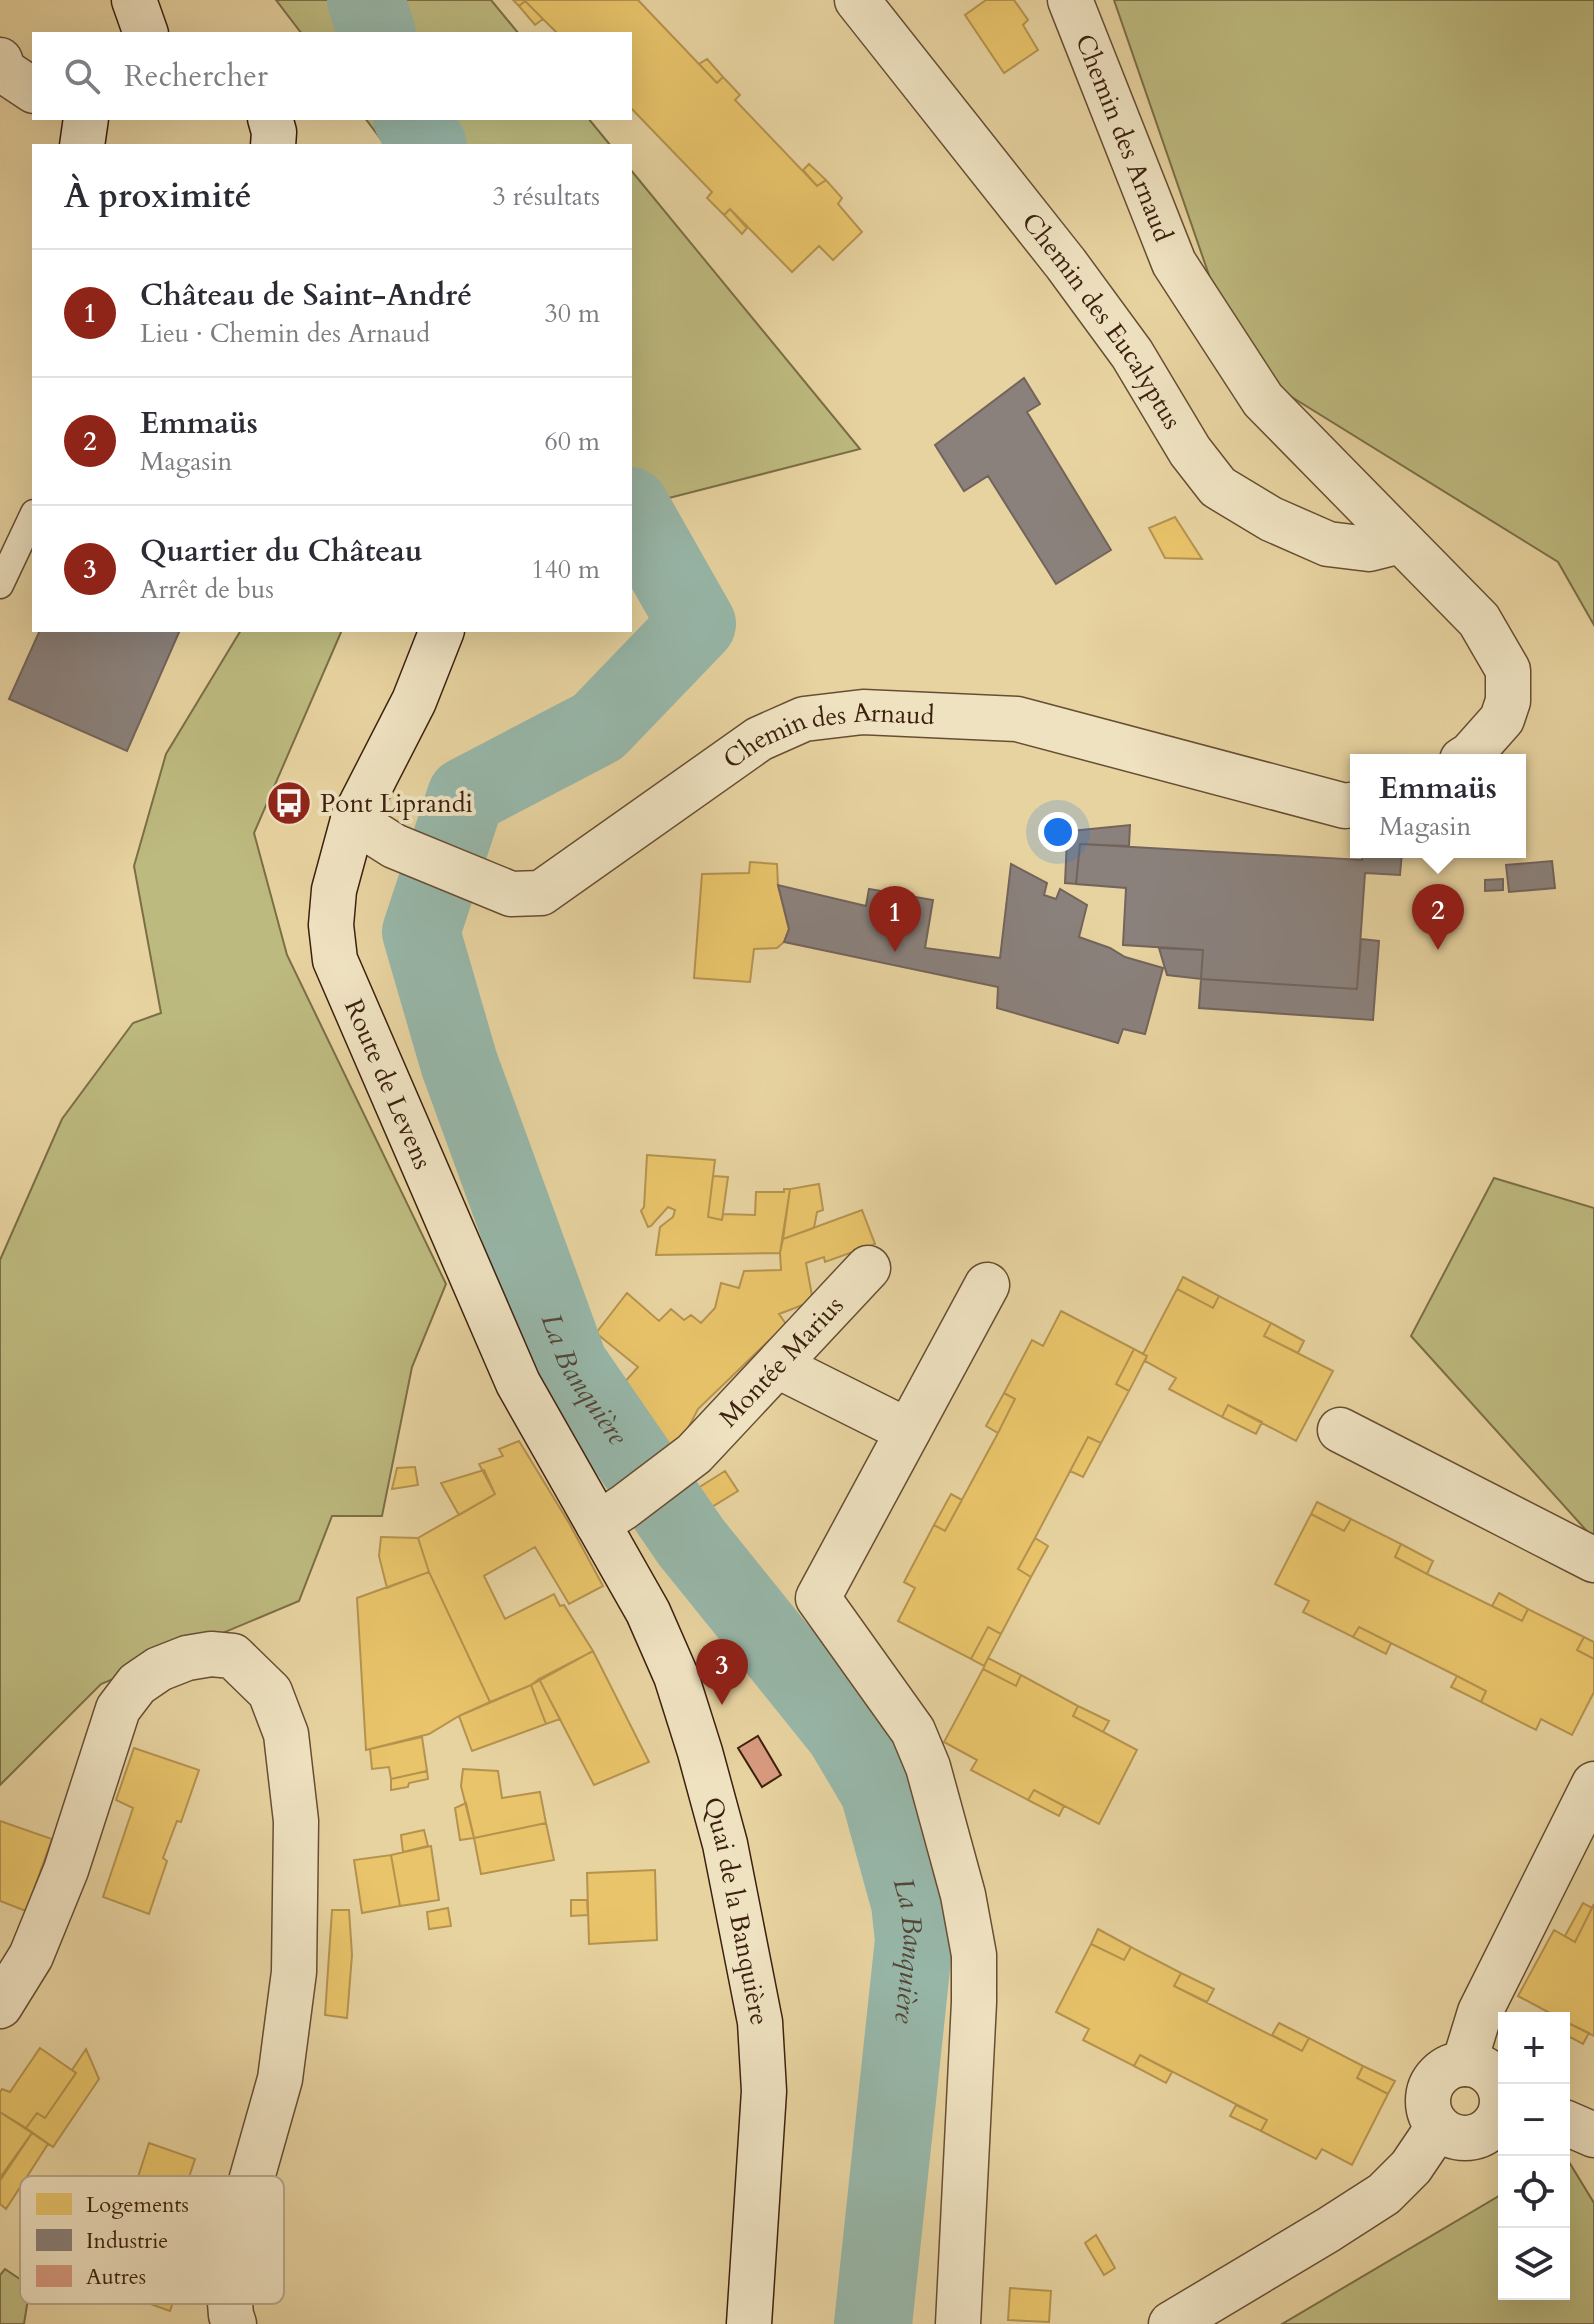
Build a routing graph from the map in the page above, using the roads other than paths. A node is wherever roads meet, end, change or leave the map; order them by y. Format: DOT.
graph roads {
  1 [pos="134,0"];
  2 [pos="857,0"];
  3 [pos="1070,0"];
  4 [pos="145,32"];
  5 [pos="0,60"];
  6 [pos="32,90"];
  7 [pos="86,120"];
  8 [pos="271,120"];
  9 [pos="82,144"];
  10 [pos="273,144"];
  11 [pos="32,517"];
  12 [pos="1401,541"];
  13 [pos="0,585"];
  14 [pos="441,632"];
  15 [pos="1471,754"];
  16 [pos="1350,805"];
  17 [pos="353,820"];
  18 [pos="868,1268"];
  19 [pos="987,1285"];
  20 [pos="778,1366"];
  21 [pos="1340,1430"];
  22 [pos="908,1431"];
  23 [pos="611,1516"];
  24 [pos="1594,1560"];
  25 [pos="1594,1784"];
  26 [pos="0,2006"];
  27 [pos="1464,2064"];
  28 [pos="1498,2085"];
  29 [pos="1498,2118"];
  30 [pos="1570,2125"];
  31 [pos="1438,2127"];
  32 [pos="1594,2135"];
  33 [pos="253,2176"];
  34 [pos="230,2304"];
  35 [pos="234,2324"];
  36 [pos="749,2324"];
  37 [pos="958,2324"];
  38 [pos="1171,2324"];
  1 -- 4 [label="street"];
  2 -- 12 [label="street, Chemin des Eucalyptus"];
  3 -- 12 [label="street, Chemin des Arnaud"];
  5 -- 6 [label="street"];
  7 -- 9 [label="street"];
  8 -- 10 [label="street"];
  11 -- 13 [label="lane"];
  12 -- 15 [label="street, Chemin des Arnaud"];
  14 -- 17 [label="street, Route de Levens"];
  16 -- 17 [label="street, Chemin des Arnaud"];
  17 -- 23 [label="street, Route de Levens"];
  18 -- 20 [label="street, Montée Marius"];
  19 -- 22 [label="street"];
  20 -- 22 [label="street"];
  20 -- 23 [label="street, Montée Marius"];
  21 -- 24 [label="street"];
  22 -- 37 [label="street"];
  23 -- 36 [label="street, Quai de la Banquière"];
  25 -- 27 [label="street"];
  26 -- 33 [label="street"];
  27 -- 28 [label="street"];
  27 -- 31 [label="street"];
  29 -- 31 [label="street"];
  30 -- 32 [label="street"];
  31 -- 38 [label="street"];
  34 -- 35 [label="street"];
}
